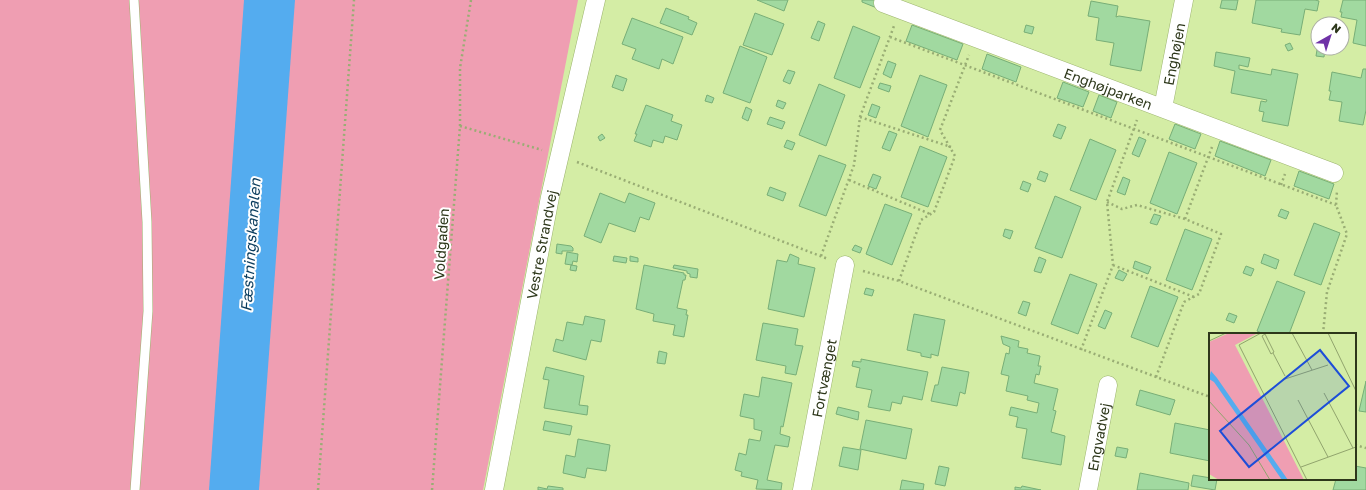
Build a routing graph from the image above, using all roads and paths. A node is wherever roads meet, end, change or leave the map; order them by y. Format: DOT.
graph roads {
  1 [pos="134,0"];
  2 [pos="354,0"];
  3 [pos="471,0"];
  4 [pos="596,0"];
  5 [pos="1184,0"];
  6 [pos="883,3"];
  7 [pos="900,9"];
  8 [pos="890,36"];
  9 [pos="975,37"];
  10 [pos="965,65"];
  11 [pos="1144,101"];
  12 [pos="1163,108"];
  13 [pos="860,117"];
  14 [pos="1218,129"];
  15 [pos="1134,130"];
  16 [pos="950,148"];
  17 [pos="1207,158"];
  18 [pos="1334,173"];
  19 [pos="849,180"];
  20 [pos="1107,202"];
  21 [pos="1336,205"];
  22 [pos="930,214"];
  23 [pos="1185,219"];
  24 [pos="821,256"];
  25 [pos="845,265"];
  26 [pos="1113,265"];
  27 [pos="899,281"];
  28 [pos="1194,297"];
  29 [pos="1323,333"];
  30 [pos="1081,350"];
  31 [pos="1156,377"];
  32 [pos="1108,385"];
  33 [pos="1356,445"];
  34 [pos="1366,448"];
  35 [pos="135,490"];
  36 [pos="318,490"];
  37 [pos="432,490"];
  38 [pos="494,490"];
  39 [pos="802,490"];
  40 [pos="1088,490"];
  1 -- 35 [label="lane"];
  2 -- 36 [label="path"];
  3 -- 37 [label="path, Voldgaden"];
  4 -- 38 [label="street, Vestre Strandvej"];
  5 -- 12 [label="street, Enghøjen"];
  6 -- 7 [label="street, Enghøjparken"];
  7 -- 8 [label="path"];
  7 -- 9 [label="street, Enghøjparken"];
  8 -- 10 [label="path"];
  8 -- 13 [label="path"];
  9 -- 10 [label="path"];
  9 -- 11 [label="street, Enghøjparken"];
  10 -- 15 [label="path"];
  10 -- 16 [label="path"];
  11 -- 12 [label="street, Enghøjparken"];
  11 -- 15 [label="path"];
  12 -- 14 [label="street, Enghøjparken"];
  13 -- 16 [label="path"];
  13 -- 19 [label="path"];
  14 -- 17 [label="path"];
  14 -- 18 [label="street, Enghøjparken"];
  15 -- 17 [label="path"];
  15 -- 20 [label="path"];
  16 -- 22 [label="path"];
  17 -- 21 [label="path"];
  17 -- 23 [label="path"];
  18 -- 21 [label="path"];
  19 -- 22 [label="path"];
  19 -- 24 [label="path"];
  20 -- 23 [label="path"];
  20 -- 26 [label="path"];
  21 -- 29 [label="path"];
  22 -- 27 [label="path"];
  23 -- 28 [label="path"];
  25 -- 39 [label="street, Fortvænget"];
  26 -- 28 [label="path"];
  26 -- 30 [label="path"];
  28 -- 31 [label="path"];
  32 -- 40 [label="street, Engvadvej"];
  33 -- 34 [label="path"];
}
